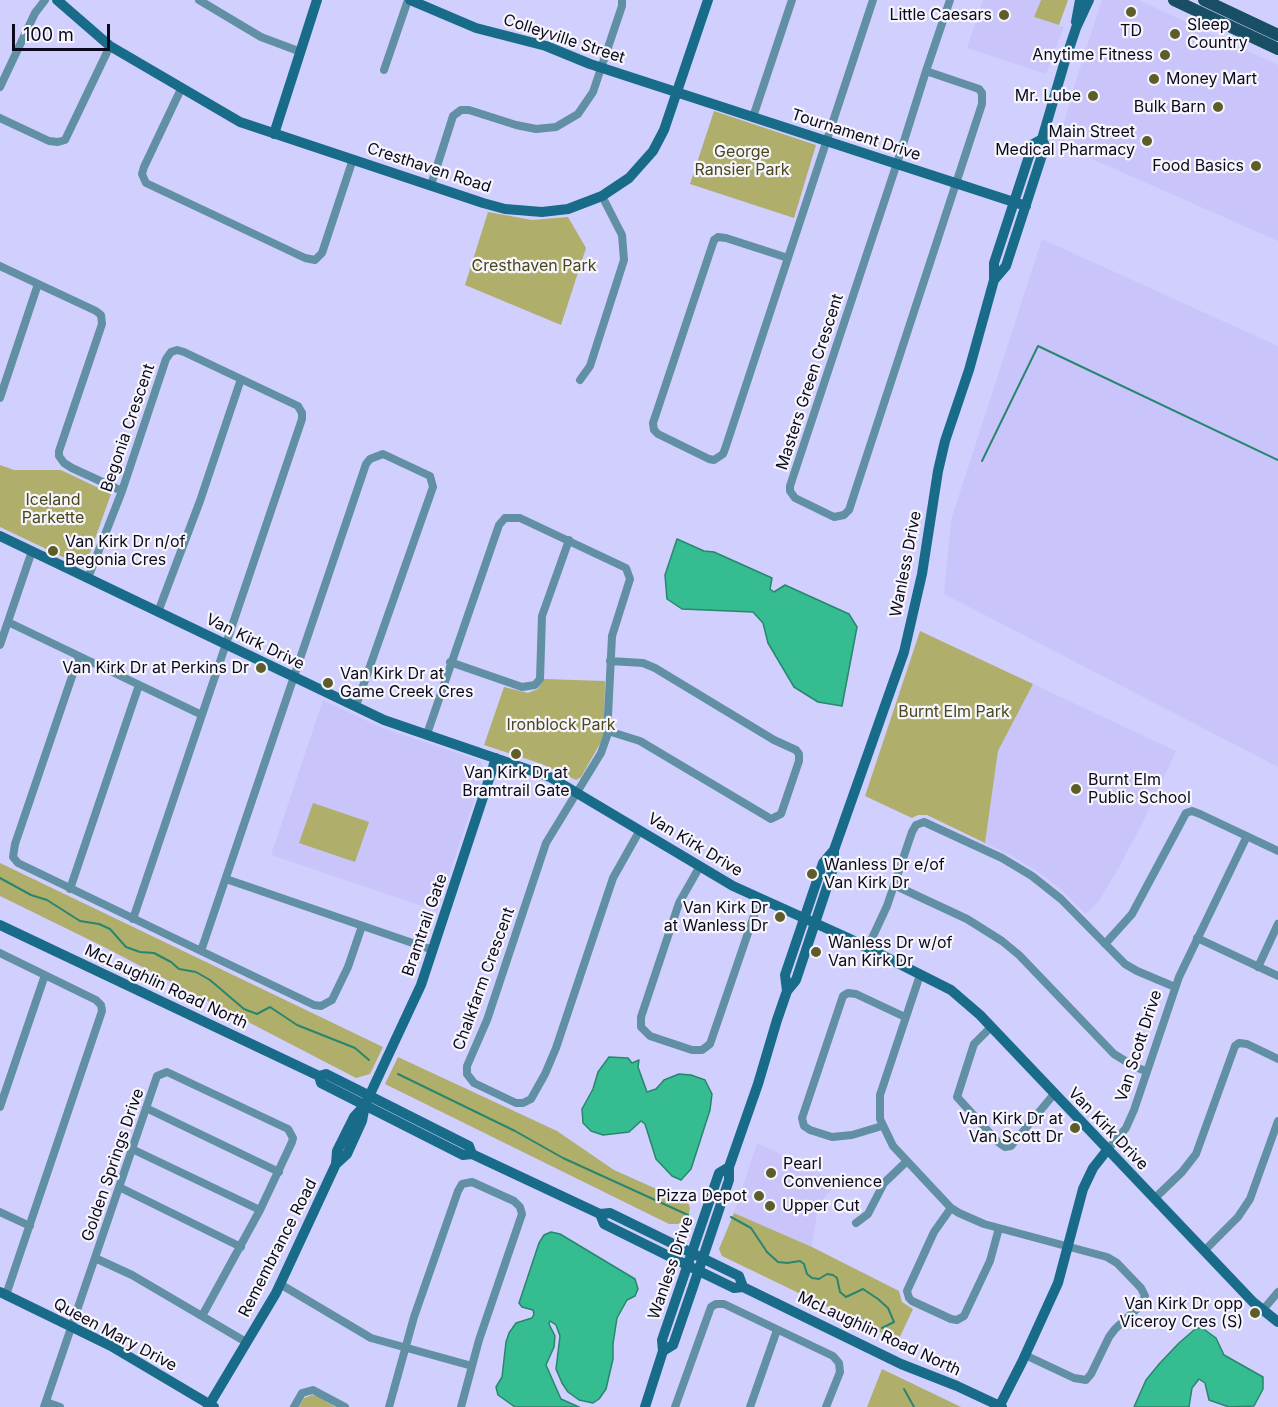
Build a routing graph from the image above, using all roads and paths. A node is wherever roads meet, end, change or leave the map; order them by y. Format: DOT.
graph roads {
  1 [pos="45,0"];
  2 [pos="57,0"];
  3 [pos="199,0"];
  4 [pos="317,0"];
  5 [pos="409,0"];
  6 [pos="622,0"];
  7 [pos="708,0"];
  8 [pos="792,0"];
  9 [pos="873,0"];
  10 [pos="950,0"];
  11 [pos="1080,0"];
  12 [pos="1089,0"];
  13 [pos="1174,0"];
  14 [pos="1204,0"];
  15 [pos="1076,28"];
  16 [pos="1278,35"];
  17 [pos="110,46"];
  18 [pos="1278,49"];
  19 [pos="301,52"];
  20 [pos="601,67"];
  21 [pos="384,70"];
  22 [pos="926,71"];
  23 [pos="0,87"];
  24 [pos="181,89"];
  25 [pos="678,92"];
  26 [pos="753,117"];
  27 [pos="0,118"];
  28 [pos="274,134"];
  29 [pos="1042,139"];
  30 [pos="826,141"];
  31 [pos="353,159"];
  32 [pos="896,164"];
  33 [pos="956,184"];
  34 [pos="431,185"];
  35 [pos="602,196"];
  36 [pos="1014,202"];
  37 [pos="1026,206"];
  38 [pos="788,258"];
  39 [pos="0,266"];
  40 [pos="994,280"];
  41 [pos="39,284"];
  42 [pos="241,379"];
  43 [pos="580,380"];
  44 [pos="0,398"];
  45 [pos="122,490"];
  46 [pos="0,536"];
  47 [pos="569,540"];
  48 [pos="32,551"];
  49 [pos="88,578"];
  50 [pos="158,612"];
  51 [pos="8,622"];
  52 [pos="0,645"];
  53 [pos="226,645"];
  54 [pos="79,656"];
  55 [pos="450,662"];
  56 [pos="610,662"];
  57 [pos="294,677"];
  58 [pos="139,685"];
  59 [pos="356,706"];
  60 [pos="202,715"];
  61 [pos="608,731"];
  62 [pos="427,734"];
  63 [pos="496,758"];
  64 [pos="577,792"];
  65 [pos="640,830"];
  66 [pos="1247,836"];
  67 [pos="834,850"];
  68 [pos="1278,850"];
  69 [pos="700,866"];
  70 [pos="226,879"];
  71 [pos="894,885"];
  72 [pos="70,888"];
  73 [pos="760,898"];
  74 [pos="804,918"];
  75 [pos="133,919"];
  76 [pos="816,923"];
  77 [pos="1278,924"];
  78 [pos="0,925"];
  79 [pos="362,926"];
  80 [pos="1197,938"];
  81 [pos="1105,944"];
  82 [pos="867,949"];
  83 [pos="433,950"];
  84 [pos="201,951"];
  85 [pos="0,953"];
  86 [pos="1258,967"];
  87 [pos="45,975"];
  88 [pos="920,975"];
  89 [pos="1278,976"];
  90 [pos="1175,987"];
  91 [pos="787,991"];
  92 [pos="905,1017"];
  93 [pos="991,1027"];
  94 [pos="1278,1059"];
  95 [pos="1146,1071"];
  96 [pos="1054,1094"];
  97 [pos="367,1101"];
  98 [pos="0,1107"];
  99 [pos="146,1108"];
  100 [pos="1278,1121"];
  101 [pos="882,1126"];
  102 [pos="132,1149"];
  103 [pos="1108,1149"];
  104 [pos="907,1161"];
  105 [pos="729,1167"];
  106 [pos="279,1172"];
  107 [pos="119,1188"];
  108 [pos="1155,1198"];
  109 [pos="951,1208"];
  110 [pos="260,1210"];
  111 [pos="0,1212"];
  112 [pos="600,1214"];
  113 [pos="856,1223"];
  114 [pos="30,1226"];
  115 [pos="999,1228"];
  116 [pos="1068,1245"];
  117 [pos="241,1246"];
  118 [pos="1204,1251"];
  119 [pos="692,1253"];
  120 [pos="95,1258"];
  121 [pos="703,1259"];
  122 [pos="688,1265"];
  123 [pos="699,1271"];
  124 [pos="280,1284"];
  125 [pos="743,1287"];
  126 [pos="1278,1292"];
  127 [pos="3,1294"];
  128 [pos="1262,1311"];
  129 [pos="202,1316"];
  130 [pos="1278,1322"];
  131 [pos="71,1326"];
  132 [pos="777,1330"];
  133 [pos="246,1342"];
  134 [pos="405,1348"];
  135 [pos="663,1351"];
  136 [pos="1025,1355"];
  137 [pos="472,1366"];
  138 [pos="45,1405"];
  139 [pos="211,1406"];
  140 [pos="60,1407"];
  141 [pos="294,1407"];
  142 [pos="345,1407"];
  143 [pos="389,1407"];
  144 [pos="461,1407"];
  145 [pos="645,1407"];
  146 [pos="675,1407"];
  147 [pos="750,1407"];
  148 [pos="826,1407"];
  149 [pos="1000,1407"];
  1 -- 23 [label="street"];
  2 -- 17 [label="street, Cresthaven Road"];
  3 -- 19 [label="street"];
  4 -- 19 [label="street"];
  5 -- 20 [label="street, Colleyville Street"];
  5 -- 21 [label="street"];
  6 -- 20 [label="street"];
  7 -- 25 [label="street, Cresthaven Road"];
  8 -- 26 [label="street"];
  9 -- 30 [label="street"];
  10 -- 22 [label="street"];
  11 -- 15 [label="street, Wanless Drive"];
  12 -- 15 [label="street, Wanless Drive"];
  13 -- 18 [label="main road"];
  14 -- 16 [label="main road"];
  15 -- 29 [label="street, Wanless Drive"];
  17 -- 24 [label="street, Cresthaven Road"];
  17 -- 27 [label="street"];
  19 -- 28 [label="street"];
  20 -- 25 [label="street, Colleyville Street"];
  20 -- 34 [label="street"];
  22 -- 32 [label="street"];
  22 -- 33 [label="street"];
  24 -- 28 [label="street, Cresthaven Road"];
  24 -- 31 [label="street"];
  25 -- 26 [label="street, Tournament Drive"];
  25 -- 35 [label="street, Cresthaven Road"];
  26 -- 30 [label="street, Tournament Drive"];
  28 -- 31 [label="street, Cresthaven Road"];
  29 -- 36 [label="street, Wanless Drive"];
  29 -- 37 [label="street, Wanless Drive"];
  30 -- 32 [label="street, Tournament Drive"];
  30 -- 38 [label="street"];
  31 -- 34 [label="street, Cresthaven Road"];
  32 -- 33 [label="street, Tournament Drive"];
  32 -- 33 [label="street, Masters Green Crescent"];
  33 -- 36 [label="street, Tournament Drive"];
  34 -- 35 [label="street, Cresthaven Road"];
  35 -- 43 [label="street"];
  36 -- 37 [label="street, Tournament Drive"];
  36 -- 40 [label="street, Wanless Drive"];
  37 -- 40 [label="street, Wanless Drive"];
  38 -- 38 [label="street"];
  39 -- 41 [label="street"];
  40 -- 67 [label="street, Wanless Drive"];
  41 -- 44 [label="street"];
  41 -- 45 [label="street"];
  42 -- 45 [label="street, Begonia Crescent"];
  42 -- 50 [label="street"];
  42 -- 53 [label="street, Begonia Crescent"];
  45 -- 49 [label="street, Begonia Crescent"];
  46 -- 48 [label="street, Van Kirk Drive"];
  47 -- 55 [label="street, Chalkfarm Crescent"];
  47 -- 55 [label="street"];
  47 -- 56 [label="street, Chalkfarm Crescent"];
  48 -- 49 [label="street, Van Kirk Drive"];
  48 -- 51 [label="street"];
  49 -- 50 [label="street, Van Kirk Drive"];
  50 -- 53 [label="street, Van Kirk Drive"];
  51 -- 52 [label="street"];
  51 -- 54 [label="street"];
  53 -- 57 [label="street, Van Kirk Drive"];
  53 -- 60 [label="street, Begonia Crescent"];
  54 -- 58 [label="street"];
  54 -- 72 [label="street"];
  55 -- 62 [label="street"];
  56 -- 61 [label="street, Chalkfarm Crescent"];
  56 -- 61 [label="street"];
  57 -- 59 [label="street, Van Kirk Drive"];
  57 -- 59 [label="street"];
  57 -- 70 [label="street"];
  58 -- 60 [label="street"];
  58 -- 72 [label="street"];
  59 -- 62 [label="street, Van Kirk Drive"];
  60 -- 75 [label="street, Begonia Crescent"];
  61 -- 64 [label="street, Chalkfarm Crescent"];
  62 -- 63 [label="street, Van Kirk Drive"];
  63 -- 64 [label="street, Van Kirk Drive"];
  63 -- 83 [label="street, Bramtrail Gate"];
  64 -- 65 [label="street, Van Kirk Drive"];
  64 -- 65 [label="street, Chalkfarm Crescent"];
  65 -- 69 [label="street, Van Kirk Drive"];
  66 -- 68 [label="street"];
  66 -- 80 [label="street, Van Scott Drive"];
  66 -- 81 [label="street"];
  67 -- 74 [label="street, Wanless Drive"];
  67 -- 76 [label="street, Wanless Drive"];
  69 -- 73 [label="street, Van Kirk Drive"];
  69 -- 73 [label="street"];
  70 -- 79 [label="street"];
  70 -- 84 [label="street"];
  71 -- 81 [label="street"];
  71 -- 82 [label="street"];
  71 -- 95 [label="street"];
  72 -- 75 [label="street"];
  73 -- 74 [label="street, Van Kirk Drive"];
  74 -- 76 [label="street, Van Kirk Drive"];
  74 -- 91 [label="street, Wanless Drive"];
  75 -- 84 [label="street"];
  76 -- 82 [label="street, Van Kirk Drive"];
  76 -- 91 [label="street, Wanless Drive"];
  77 -- 86 [label="street"];
  78 -- 97 [label="street, McLaughlin Road North"];
  79 -- 83 [label="street"];
  79 -- 84 [label="street"];
  80 -- 86 [label="street"];
  80 -- 90 [label="street, Van Scott Drive"];
  81 -- 90 [label="street"];
  82 -- 88 [label="street, Van Kirk Drive"];
  83 -- 97 [label="street, Bramtrail Gate"];
  85 -- 87 [label="street"];
  86 -- 89 [label="street"];
  87 -- 98 [label="street"];
  87 -- 114 [label="street"];
  88 -- 92 [label="street"];
  88 -- 93 [label="street, Van Kirk Drive"];
  90 -- 95 [label="street, Van Scott Drive"];
  91 -- 105 [label="street, Wanless Drive"];
  92 -- 101 [label="street"];
  92 -- 101 [label="street"];
  93 -- 96 [label="street, Van Kirk Drive"];
  93 -- 96 [label="street"];
  94 -- 108 [label="street"];
  95 -- 103 [label="street, Van Scott Drive"];
  96 -- 103 [label="street, Van Kirk Drive"];
  97 -- 112 [label="street, McLaughlin Road North"];
  97 -- 124 [label="street, Remembrance Road"];
  99 -- 102 [label="street, Golden Springs Drive"];
  99 -- 106 [label="street"];
  99 -- 106 [label="street, Golden Springs Drive"];
  100 -- 118 [label="street"];
  101 -- 104 [label="street"];
  102 -- 107 [label="street, Golden Springs Drive"];
  102 -- 110 [label="street"];
  103 -- 108 [label="street, Van Kirk Drive"];
  103 -- 116 [label="street, Van Scott Drive"];
  104 -- 109 [label="street"];
  104 -- 113 [label="street"];
  105 -- 119 [label="street, Wanless Drive"];
  105 -- 121 [label="street, Wanless Drive"];
  106 -- 110 [label="street, Golden Springs Drive"];
  107 -- 117 [label="street"];
  107 -- 120 [label="street, Golden Springs Drive"];
  108 -- 118 [label="street, Van Kirk Drive"];
  109 -- 115 [label="street"];
  109 -- 115 [label="street"];
  110 -- 117 [label="street, Golden Springs Drive"];
  111 -- 114 [label="street"];
  112 -- 119 [label="street, McLaughlin Road North"];
  112 -- 122 [label="street, McLaughlin Road North"];
  114 -- 127 [label="street"];
  115 -- 116 [label="street"];
  116 -- 136 [label="street, Van Scott Drive"];
  116 -- 136 [label="street"];
  117 -- 129 [label="street, Golden Springs Drive"];
  118 -- 128 [label="street, Van Kirk Drive"];
  119 -- 121 [label="street, McLaughlin Road North"];
  119 -- 122 [label="street, Wanless Drive"];
  120 -- 129 [label="street"];
  120 -- 131 [label="street, Golden Springs Drive"];
  121 -- 123 [label="street, Wanless Drive"];
  121 -- 125 [label="street, McLaughlin Road North"];
  122 -- 123 [label="street, McLaughlin Road North"];
  122 -- 135 [label="street, Wanless Drive"];
  123 -- 125 [label="street, McLaughlin Road North"];
  123 -- 135 [label="street, Wanless Drive"];
  124 -- 133 [label="street, Remembrance Road"];
  124 -- 134 [label="street"];
  125 -- 149 [label="street, McLaughlin Road North"];
  126 -- 128 [label="street"];
  127 -- 131 [label="street, Queen Mary Drive"];
  128 -- 130 [label="street, Van Kirk Drive"];
  129 -- 133 [label="street"];
  131 -- 138 [label="street, Golden Springs Drive"];
  131 -- 139 [label="street, Queen Mary Drive"];
  132 -- 146 [label="street"];
  132 -- 147 [label="street"];
  132 -- 148 [label="street"];
  133 -- 139 [label="street, Remembrance Road"];
  134 -- 137 [label="street"];
  134 -- 137 [label="street"];
  134 -- 143 [label="street"];
  135 -- 145 [label="street, Wanless Drive"];
  136 -- 149 [label="street, Van Scott Drive"];
  137 -- 144 [label="street"];
  138 -- 140 [label="street"];
  141 -- 142 [label="street"];
}
